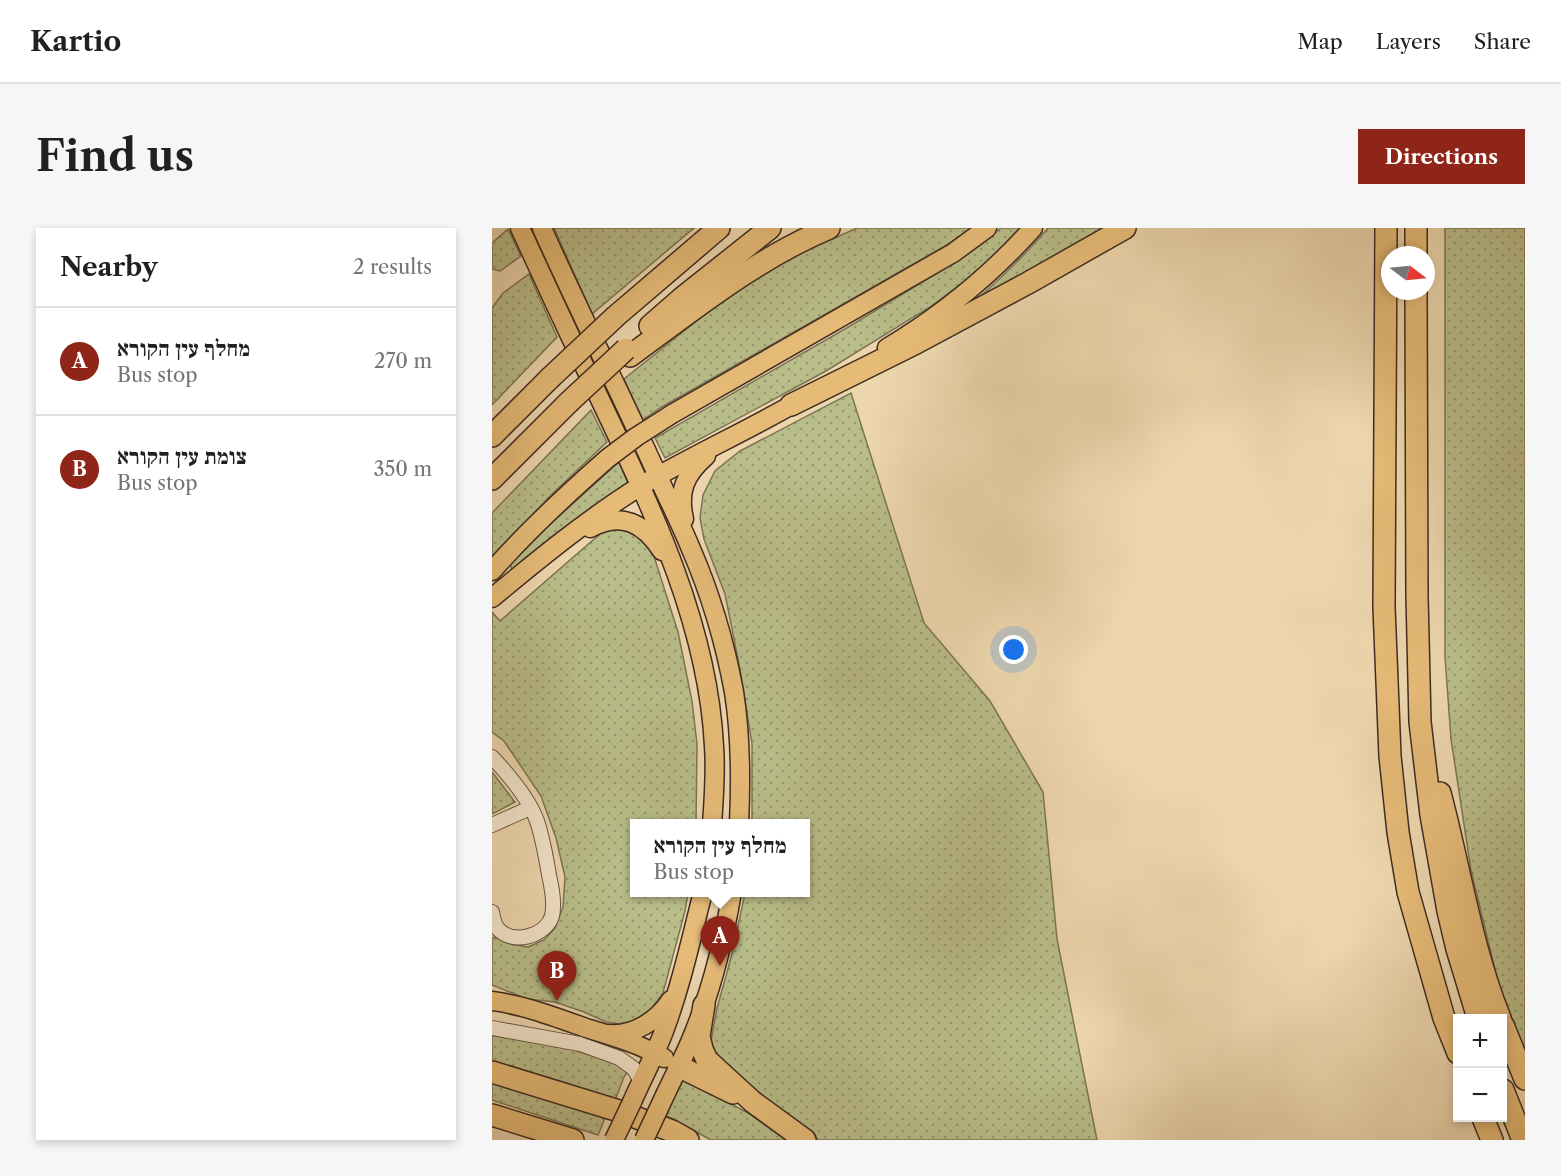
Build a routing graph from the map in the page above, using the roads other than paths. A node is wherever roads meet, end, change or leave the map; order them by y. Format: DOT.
graph roads {
  1 [pos="520,228"];
  2 [pos="542,228"];
  3 [pos="719,228"];
  4 [pos="770,228"];
  5 [pos="829,228"];
  6 [pos="987,228"];
  7 [pos="1033,228"];
  8 [pos="1125,228"];
  9 [pos="1386,228"];
  10 [pos="1416,228"];
  11 [pos="1416,246"];
  12 [pos="1416,300"];
  13 [pos="628,352"];
  14 [pos="791,405"];
  15 [pos="492,436"];
  16 [pos="722,443"];
  17 [pos="658,476"];
  18 [pos="492,479"];
  19 [pos="641,486"];
  20 [pos="692,550"];
  21 [pos="547,553"];
  22 [pos="492,571"];
  23 [pos="676,574"];
  24 [pos="492,598"];
  25 [pos="1420,722"];
  26 [pos="492,758"];
  27 [pos="530,808"];
  28 [pos="712,819"];
  29 [pos="739,819"];
  30 [pos="492,825"];
  31 [pos="702,897"];
  32 [pos="731,897"];
  33 [pos="493,919"];
  34 [pos="678,991"];
  35 [pos="492,996"];
  36 [pos="492,1001"];
  37 [pos="704,1005"];
  38 [pos="517,1006"];
  39 [pos="1477,1014"];
  40 [pos="1499,1014"];
  41 [pos="492,1028"];
  42 [pos="604,1034"];
  43 [pos="1507,1034"];
  44 [pos="1453,1040"];
  45 [pos="654,1053"];
  46 [pos="678,1066"];
  47 [pos="492,1072"];
  48 [pos="1525,1079"];
  49 [pos="641,1083"];
  50 [pos="1507,1100"];
  51 [pos="753,1102"];
  52 [pos="492,1115"];
  53 [pos="1485,1122"];
  54 [pos="573,1140"];
  55 [pos="614,1140"];
  56 [pos="644,1140"];
  57 [pos="688,1140"];
  58 [pos="805,1140"];
  59 [pos="1492,1140"];
  60 [pos="1523,1140"];
  1 -- 19 [label="main road"];
  2 -- 17 [label="main road"];
  3 -- 15 [label="highway, bridge"];
  4 -- 13 [label="highway"];
  5 -- 13 [label="highway"];
  6 -- 22 [label="main road, bridge"];
  7 -- 14 [label="main road"];
  8 -- 14 [label="highway"];
  9 -- 44 [label="highway"];
  10 -- 11 [label="highway"];
  12 -- 25 [label="highway"];
  13 -- 18 [label="highway, bridge"];
  14 -- 16 [label="main road"];
  16 -- 17 [label="main road"];
  16 -- 20 [label="main road"];
  17 -- 19 [label="main road"];
  17 -- 20 [label="main road"];
  19 -- 21 [label="main road"];
  19 -- 23 [label="main road"];
  20 -- 29 [label="main road"];
  21 -- 23 [label="main road"];
  21 -- 24 [label="main road"];
  23 -- 28 [label="main road"];
  25 -- 39 [label="highway"];
  25 -- 40 [label="highway"];
  26 -- 27 [label="lane"];
  27 -- 30 [label="lane"];
  27 -- 33 [label="lane"];
  31 -- 34 [label="main road"];
  32 -- 37 [label="main road"];
  34 -- 42 [label="main road"];
  34 -- 45 [label="main road"];
  35 -- 38 [label="lane"];
  36 -- 38 [label="main road"];
  37 -- 46 [label="main road"];
  37 -- 51 [label="highway"];
  38 -- 42 [label="main road"];
  41 -- 49 [label="lane"];
  42 -- 45 [label="main road"];
  43 -- 48 [label="highway"];
  45 -- 46 [label="main road"];
  45 -- 49 [label="main road"];
  46 -- 51 [label="highway"];
  46 -- 56 [label="main road, bridge"];
  47 -- 57 [label="highway"];
  49 -- 55 [label="main road, bridge"];
  50 -- 60 [label="highway"];
  51 -- 58 [label="highway"];
  52 -- 54 [label="highway"];
  53 -- 59 [label="highway"];
}
